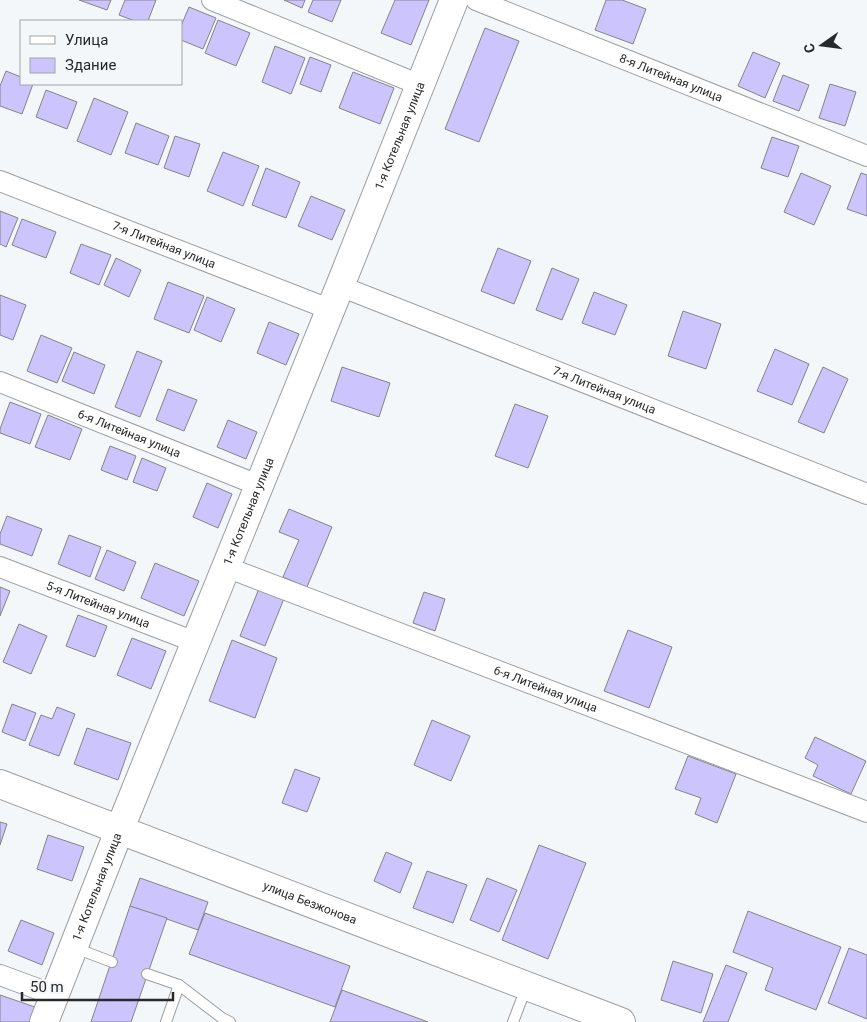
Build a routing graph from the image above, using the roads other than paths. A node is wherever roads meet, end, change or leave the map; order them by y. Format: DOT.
graph roads {
  1 [pos="212,0"];
  2 [pos="454,0"];
  3 [pos="476,0"];
  4 [pos="233,4"];
  5 [pos="420,85"];
  6 [pos="867,156"];
  7 [pos="0,181"];
  8 [pos="334,298"];
  9 [pos="0,382"];
  10 [pos="258,485"];
  11 [pos="867,494"];
  12 [pos="0,567"];
  13 [pos="226,567"];
  14 [pos="195,642"];
  15 [pos="0,784"];
  16 [pos="867,812"];
  17 [pos="119,831"];
  18 [pos="73,948"];
  19 [pos="112,962"];
  20 [pos="147,974"];
  21 [pos="0,975"];
  22 [pos="179,985"];
  23 [pos="527,986"];
  24 [pos="54,995"];
  25 [pos="44,1022"];
  26 [pos="166,1022"];
  27 [pos="230,1022"];
  28 [pos="513,1022"];
  29 [pos="621,1022"];
  1 -- 4 [label="street"];
  2 -- 5 [label="street, 1-я Котельная улица"];
  3 -- 6 [label="street, 8-я Литейная улица"];
  4 -- 5 [label="street"];
  5 -- 8 [label="street, 1-я Котельная улица"];
  7 -- 8 [label="street, 7-я Литейная улица"];
  8 -- 10 [label="street, 1-я Котельная улица"];
  8 -- 11 [label="street, 7-я Литейная улица"];
  9 -- 10 [label="street, 6-я Литейная улица"];
  10 -- 13 [label="street, 1-я Котельная улица"];
  12 -- 14 [label="street, 5-я Литейная улица"];
  13 -- 14 [label="street, 1-я Котельная улица"];
  13 -- 16 [label="street, 6-я Литейная улица"];
  14 -- 17 [label="street, 1-я Котельная улица"];
  15 -- 17 [label="street, улица Безжонова"];
  17 -- 18 [label="street, 1-я Котельная улица"];
  17 -- 23 [label="street, улица Безжонова"];
  18 -- 19 [label="lane"];
  18 -- 24 [label="street, 1-я Котельная улица"];
  20 -- 22 [label="lane"];
  21 -- 24 [label="street"];
  22 -- 26 [label="lane"];
  22 -- 27 [label="lane"];
  23 -- 28 [label="lane"];
  23 -- 29 [label="street, улица Безжонова"];
  24 -- 25 [label="street, 1-я Котельная улица"];
}
